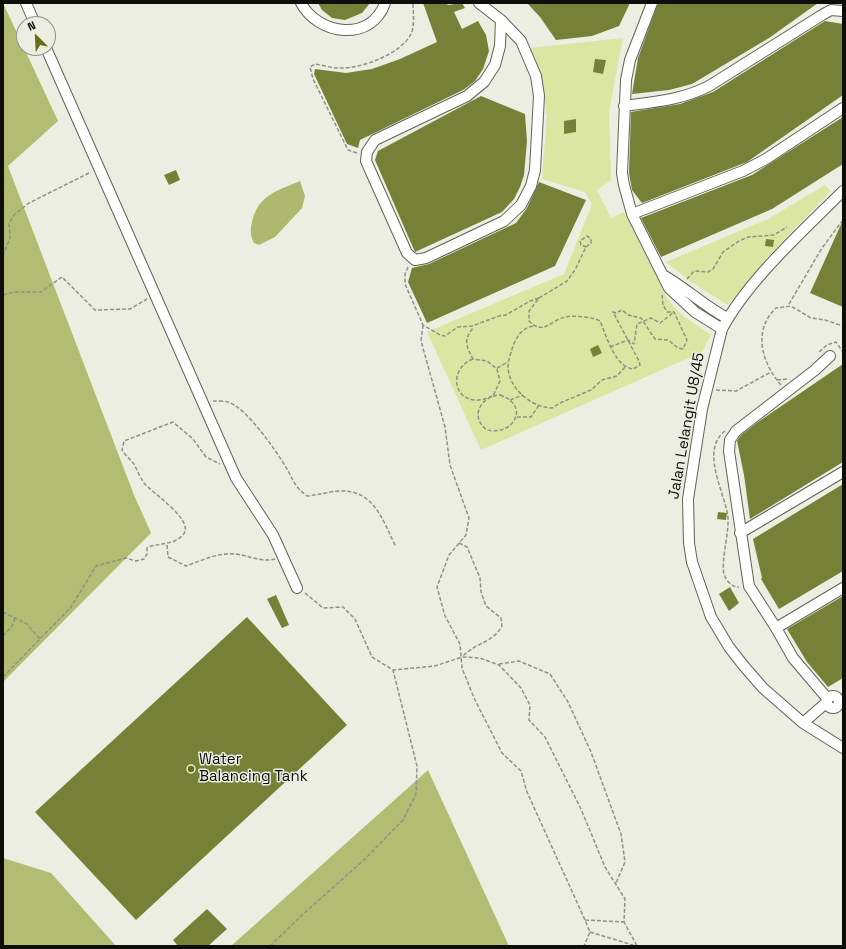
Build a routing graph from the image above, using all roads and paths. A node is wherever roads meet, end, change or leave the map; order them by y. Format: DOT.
graph roads {
  1 [pos="26,3"];
  2 [pos="301,3"];
  3 [pos="385,3"];
  4 [pos="413,3"];
  5 [pos="479,3"];
  6 [pos="652,3"];
  7 [pos="843,11"];
  8 [pos="32,16"];
  9 [pos="501,20"];
  10 [pos="50,56"];
  11 [pos="624,106"];
  12 [pos="843,108"];
  13 [pos="367,152"];
  14 [pos="99,168"];
  15 [pos="843,191"];
  16 [pos="632,214"];
  17 [pos="843,220"];
  18 [pos="787,227"];
  19 [pos="586,247"];
  20 [pos="3,256"];
  21 [pos="415,260"];
  22 [pos="672,286"];
  23 [pos="155,294"];
  24 [pos="3,295"];
  25 [pos="539,298"];
  26 [pos="789,305"];
  27 [pos="674,312"];
  28 [pos="727,318"];
  29 [pos="643,321"];
  30 [pos="423,325"];
  31 [pos="475,325"];
  32 [pos="533,326"];
  33 [pos="843,326"];
  34 [pos="722,329"];
  35 [pos="628,340"];
  36 [pos="610,347"];
  37 [pos="830,356"];
  38 [pos="473,359"];
  39 [pos="508,362"];
  40 [pos="626,366"];
  41 [pos="496,368"];
  42 [pos="771,372"];
  43 [pos="707,388"];
  44 [pos="786,392"];
  45 [pos="522,395"];
  46 [pos="493,396"];
  47 [pos="510,400"];
  48 [pos="203,404"];
  49 [pos="539,405"];
  50 [pos="517,417"];
  51 [pos="229,461"];
  52 [pos="843,472"];
  53 [pos="740,534"];
  54 [pos="459,543"];
  55 [pos="167,544"];
  56 [pos="396,547"];
  57 [pos="282,557"];
  58 [pos="297,588"];
  59 [pos="843,588"];
  60 [pos="3,612"];
  61 [pos="15,618"];
  62 [pos="776,628"];
  63 [pos="3,636"];
  64 [pos="40,640"];
  65 [pos="462,657"];
  66 [pos="499,665"];
  67 [pos="393,670"];
  68 [pos="3,677"];
  69 [pos="835,703"];
  70 [pos="806,725"];
  71 [pos="843,748"];
  72 [pos="616,883"];
  73 [pos="585,920"];
  74 [pos="624,922"];
  75 [pos="590,932"];
  76 [pos="270,946"];
  77 [pos="584,946"];
  78 [pos="637,946"];
  1 -- 8 [label="street"];
  2 -- 3 [label="street"];
  4 -- 13 [label="path"];
  5 -- 9 [label="street"];
  6 -- 11 [label="street"];
  7 -- 11 [label="street"];
  9 -- 13 [label="street"];
  9 -- 21 [label="street"];
  10 -- 14 [label="street"];
  11 -- 16 [label="street"];
  12 -- 16 [label="street"];
  13 -- 21 [label="street"];
  14 -- 20 [label="path"];
  14 -- 23 [label="street"];
  15 -- 28 [label="street, Jalan Lelangit U8/45"];
  16 -- 22 [label="street"];
  17 -- 26 [label="path"];
  18 -- 22 [label="path"];
  19 -- 19 [label="path"];
  19 -- 25 [label="path"];
  21 -- 30 [label="path"];
  22 -- 27 [label="path"];
  22 -- 28 [label="street"];
  22 -- 34 [label="street"];
  23 -- 24 [label="path"];
  23 -- 48 [label="street"];
  25 -- 31 [label="path"];
  25 -- 32 [label="path"];
  26 -- 33 [label="path"];
  26 -- 42 [label="path"];
  27 -- 29 [label="path"];
  27 -- 29 [label="path"];
  28 -- 34 [label="street, Jalan Lelangit U8/45"];
  29 -- 35 [label="path"];
  29 -- 35 [label="path"];
  30 -- 31 [label="path"];
  30 -- 54 [label="path"];
  31 -- 38 [label="path"];
  32 -- 36 [label="path"];
  32 -- 39 [label="path"];
  34 -- 43 [label="street, Jalan Lelangit U8/45"];
  35 -- 36 [label="path"];
  35 -- 40 [label="path"];
  36 -- 40 [label="path"];
  37 -- 44 [label="street"];
  38 -- 41 [label="path"];
  38 -- 46 [label="path"];
  39 -- 41 [label="path"];
  39 -- 45 [label="path"];
  40 -- 49 [label="path"];
  41 -- 46 [label="path"];
  42 -- 43 [label="path"];
  42 -- 44 [label="path"];
  43 -- 70 [label="street, Jalan Lelangit U8/45"];
  44 -- 53 [label="street"];
  45 -- 47 [label="path"];
  45 -- 49 [label="path"];
  46 -- 47 [label="path"];
  46 -- 50 [label="path"];
  47 -- 50 [label="path"];
  48 -- 51 [label="street"];
  48 -- 56 [label="path"];
  49 -- 50 [label="path"];
  51 -- 55 [label="path"];
  51 -- 57 [label="street"];
  52 -- 53 [label="street"];
  53 -- 62 [label="street"];
  54 -- 65 [label="path"];
  54 -- 65 [label="path"];
  55 -- 57 [label="path"];
  55 -- 64 [label="path"];
  57 -- 58 [label="street"];
  58 -- 67 [label="path"];
  59 -- 62 [label="street"];
  60 -- 61 [label="path"];
  61 -- 63 [label="path"];
  61 -- 64 [label="path"];
  62 -- 69 [label="street"];
  64 -- 68 [label="path"];
  65 -- 66 [label="path"];
  65 -- 67 [label="path"];
  65 -- 73 [label="path"];
  66 -- 72 [label="path"];
  66 -- 72 [label="path"];
  67 -- 76 [label="path"];
  69 -- 70 [label="street"];
  70 -- 71 [label="street, Jalan Lelangit U8/45"];
  72 -- 74 [label="path"];
  73 -- 74 [label="path"];
  73 -- 75 [label="path"];
  74 -- 78 [label="path"];
  75 -- 77 [label="path"];
  75 -- 78 [label="path"];
}
